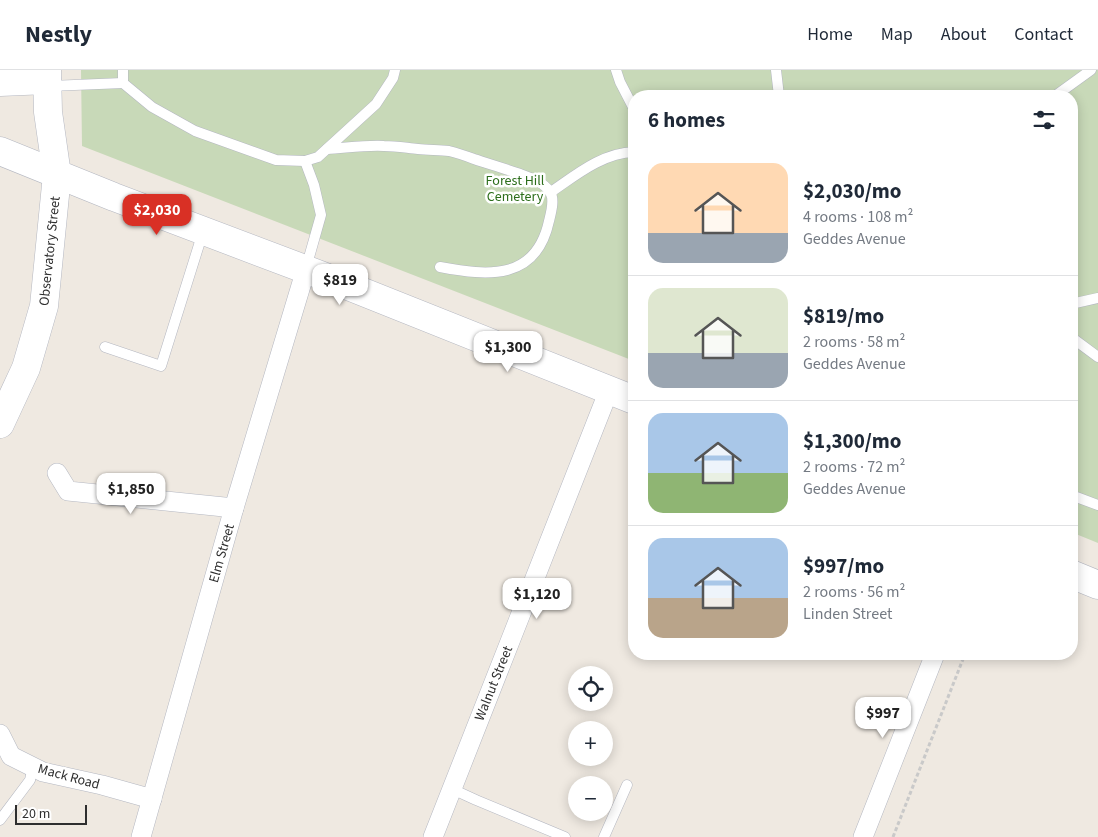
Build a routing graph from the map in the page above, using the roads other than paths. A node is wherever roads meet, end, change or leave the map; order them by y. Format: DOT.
graph roads {
  1 [pos="123,70"];
  2 [pos="395,70"];
  3 [pos="616,70"];
  4 [pos="776,70"];
  5 [pos="1091,70"];
  6 [pos="47,79"];
  7 [pos="0,82"];
  8 [pos="124,83"];
  9 [pos="778,90"];
  10 [pos="1063,90"];
  11 [pos="628,97"];
  12 [pos="327,149"];
  13 [pos="0,151"];
  14 [pos="628,152"];
  15 [pos="305,161"];
  16 [pos="57,174"];
  17 [pos="551,192"];
  18 [pos="204,230"];
  19 [pos="440,267"];
  20 [pos="306,269"];
  21 [pos="1098,298"];
  22 [pos="1078,302"];
  23 [pos="1078,342"];
  24 [pos="105,347"];
  25 [pos="1098,357"];
  26 [pos="621,395"];
  27 [pos="0,424"];
  28 [pos="57,473"];
  29 [pos="1078,497"];
  30 [pos="1098,505"];
  31 [pos="234,508"];
  32 [pos="1078,577"];
  33 [pos="1098,585"];
  34 [pos="933,660"];
  35 [pos="0,734"];
  36 [pos="33,766"];
  37 [pos="627,784"];
  38 [pos="452,789"];
  39 [pos="152,799"];
  40 [pos="0,820"];
  41 [pos="141,837"];
  42 [pos="433,837"];
  43 [pos="565,837"];
  44 [pos="604,837"];
  45 [pos="863,837"];
  1 -- 8 [label="lane"];
  2 -- 12 [label="lane"];
  3 -- 11 [label="lane"];
  4 -- 9 [label="lane"];
  5 -- 10 [label="lane"];
  6 -- 7 [label="main road"];
  6 -- 8 [label="lane"];
  6 -- 16 [label="main road, Observatory Street"];
  8 -- 15 [label="lane"];
  12 -- 15 [label="lane"];
  12 -- 17 [label="lane"];
  13 -- 16 [label="main road"];
  14 -- 17 [label="lane"];
  15 -- 20 [label="lane"];
  16 -- 18 [label="main road"];
  16 -- 27 [label="main road, Observatory Street"];
  17 -- 19 [label="lane"];
  18 -- 20 [label="main road"];
  18 -- 24 [label="lane"];
  20 -- 26 [label="main road"];
  20 -- 31 [label="street, Elm Street"];
  21 -- 22 [label="lane"];
  23 -- 25 [label="lane"];
  26 -- 38 [label="street, Walnut Street"];
  28 -- 31 [label="street"];
  29 -- 30 [label="lane"];
  31 -- 39 [label="street, Elm Street"];
  32 -- 33 [label="main road"];
  34 -- 45 [label="street"];
  35 -- 36 [label="street, Mack Road"];
  36 -- 39 [label="street, Mack Road"];
  36 -- 40 [label="lane"];
  37 -- 44 [label="lane"];
  38 -- 42 [label="street, Walnut Street"];
  38 -- 43 [label="lane"];
  39 -- 41 [label="street, Elm Street"];
}
